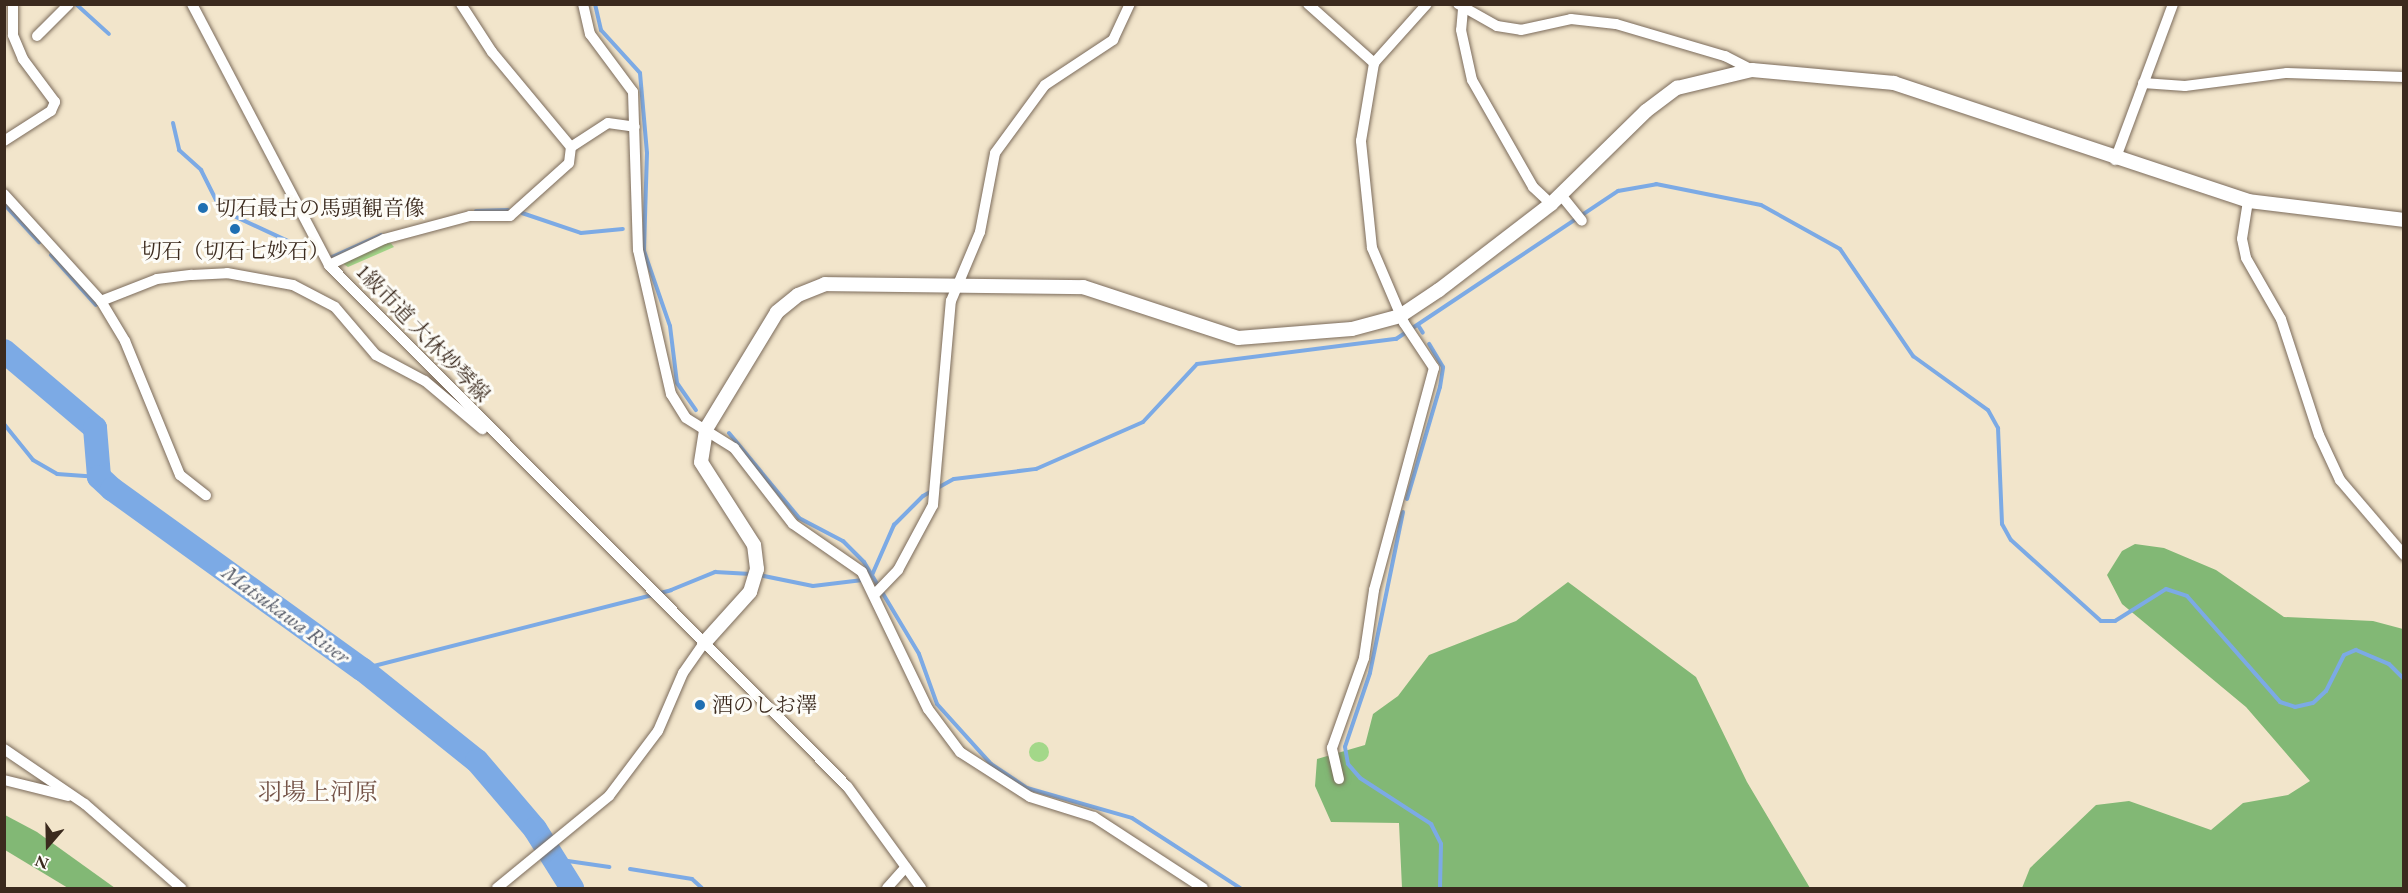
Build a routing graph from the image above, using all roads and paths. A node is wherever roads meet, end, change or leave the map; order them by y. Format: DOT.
graph roads {
  1 [pos="69,4"];
  2 [pos="192,4"];
  3 [pos="460,4"];
  4 [pos="583,4"];
  5 [pos="1130,4"];
  6 [pos="1308,4"];
  7 [pos="1427,4"];
  8 [pos="2173,4"];
  9 [pos="13,6"];
  10 [pos="1460,7"];
  11 [pos="37,36"];
  12 [pos="1374,63"];
  13 [pos="1752,70"];
  14 [pos="2403,77"];
  15 [pos="2143,83"];
  16 [pos="635,127"];
  17 [pos="4,141"];
  18 [pos="571,147"];
  19 [pos="2115,160"];
  20 [pos="4,194"];
  21 [pos="1556,200"];
  22 [pos="2248,201"];
  23 [pos="2403,220"];
  24 [pos="1582,221"];
  25 [pos="329,264"];
  26 [pos="962,283"];
  27 [pos="101,301"];
  28 [pos="1402,320"];
  29 [pos="706,429"];
  30 [pos="496,436"];
  31 [pos="206,495"];
  32 [pos="2403,555"];
  33 [pos="879,592"];
  34 [pos="704,643"];
  35 [pos="4,749"];
  36 [pos="1339,779"];
  37 [pos="4,780"];
  38 [pos="74,797"];
  39 [pos="906,867"];
  40 [pos="181,888"];
  41 [pos="497,888"];
  42 [pos="887,888"];
  43 [pos="921,888"];
  44 [pos="1203,888"];
  1 -- 11 [label="street"];
  2 -- 25 [label="street, 1級市道 大休妙琴線"];
  3 -- 18 [label="street"];
  4 -- 16 [label="street"];
  5 -- 26 [label="street"];
  6 -- 12 [label="street"];
  7 -- 12 [label="street"];
  8 -- 15 [label="street"];
  9 -- 17 [label="street"];
  10 -- 13 [label="street"];
  10 -- 21 [label="street"];
  12 -- 28 [label="street"];
  13 -- 19 [label="street"];
  13 -- 21 [label="street"];
  14 -- 15 [label="street"];
  15 -- 19 [label="street"];
  16 -- 18 [label="street"];
  16 -- 29 [label="street"];
  18 -- 25 [label="street"];
  19 -- 22 [label="street"];
  20 -- 27 [label="street"];
  21 -- 24 [label="street"];
  21 -- 28 [label="street"];
  22 -- 23 [label="street"];
  22 -- 32 [label="street"];
  25 -- 30 [label="street, 1級市道 大休妙琴線"];
  26 -- 28 [label="street"];
  26 -- 29 [label="street"];
  26 -- 33 [label="street"];
  27 -- 30 [label="street"];
  27 -- 31 [label="street"];
  28 -- 36 [label="street"];
  29 -- 33 [label="street"];
  29 -- 34 [label="street"];
  30 -- 34 [label="street, 1級市道 大休妙琴線"];
  33 -- 44 [label="street"];
  34 -- 39 [label="street"];
  34 -- 41 [label="street"];
  35 -- 38 [label="street"];
  37 -- 38 [label="street"];
  38 -- 40 [label="street"];
  39 -- 42 [label="street"];
  39 -- 43 [label="street"];
}
